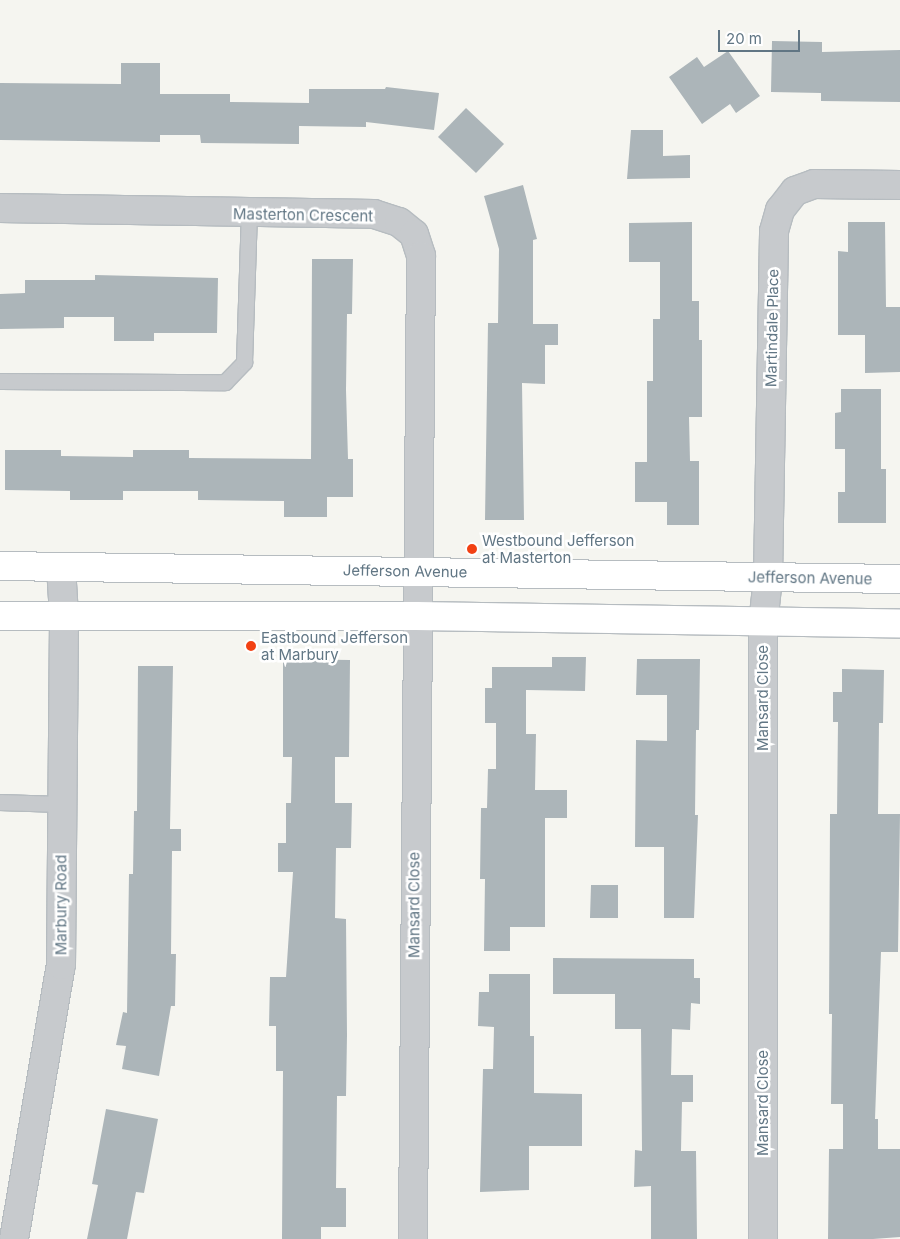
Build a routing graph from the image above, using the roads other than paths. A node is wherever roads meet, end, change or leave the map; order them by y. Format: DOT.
graph roads {
  1 [pos="900,185"];
  2 [pos="0,208"];
  3 [pos="249,214"];
  4 [pos="0,381"];
  5 [pos="0,566"];
  6 [pos="61,567"];
  7 [pos="419,570"];
  8 [pos="768,578"];
  9 [pos="900,579"];
  10 [pos="64,615"];
  11 [pos="0,616"];
  12 [pos="416,616"];
  13 [pos="763,624"];
  14 [pos="900,624"];
  15 [pos="0,802"];
  16 [pos="61,804"];
  17 [pos="14,1239"];
  18 [pos="412,1239"];
  19 [pos="764,1239"];
  1 -- 8 [label="street, Martindale Place"];
  2 -- 3 [label="street, Masterton Crescent"];
  3 -- 4 [label="lane"];
  3 -- 7 [label="street, Masterton Crescent"];
  5 -- 6 [label="street, Jefferson Avenue"];
  6 -- 7 [label="street, Jefferson Avenue"];
  6 -- 10 [label="street, Marbury Road"];
  7 -- 8 [label="street, Jefferson Avenue"];
  7 -- 12 [label="street, Mansard Close"];
  8 -- 9 [label="street, Jefferson Avenue"];
  8 -- 13 [label="street, Mansard Close"];
  10 -- 11 [label="street"];
  10 -- 12 [label="street"];
  10 -- 16 [label="street, Marbury Road"];
  12 -- 13 [label="street"];
  12 -- 18 [label="street, Mansard Close"];
  13 -- 14 [label="street"];
  13 -- 19 [label="street, Mansard Close"];
  15 -- 16 [label="lane"];
  16 -- 17 [label="street, Marbury Road"];
}
